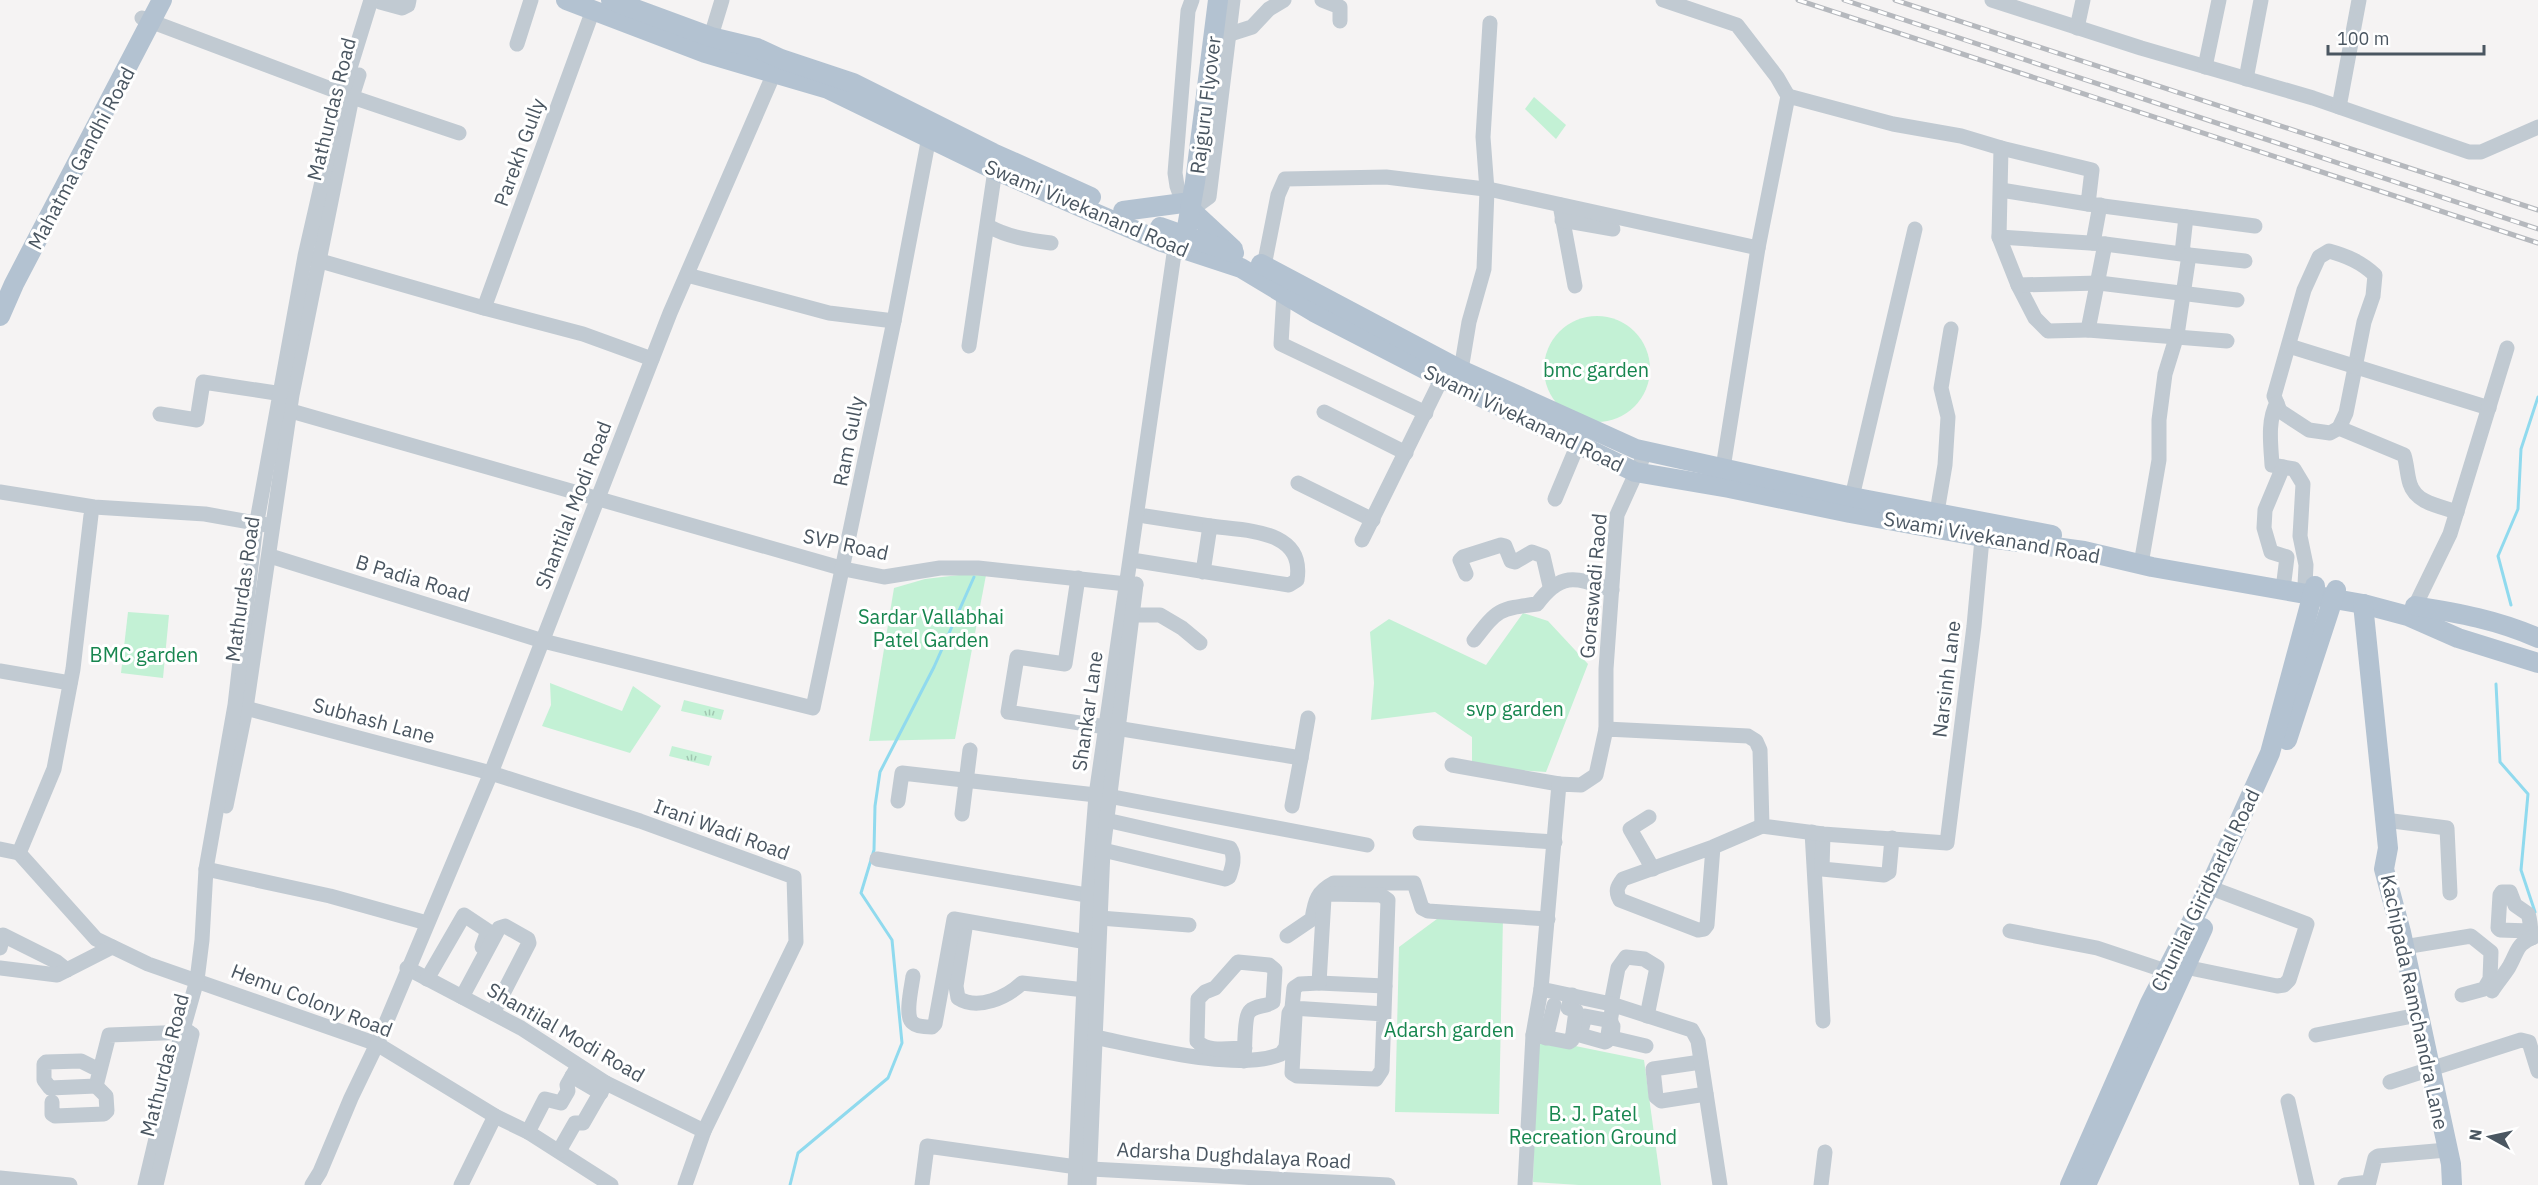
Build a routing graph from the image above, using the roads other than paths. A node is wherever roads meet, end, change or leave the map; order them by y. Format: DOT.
graph roads {
  1 [pos="162,0"];
  2 [pos="410,0"];
  3 [pos="531,0"];
  4 [pos="566,0"];
  5 [pos="611,0"];
  6 [pos="722,0"];
  7 [pos="1192,0"];
  8 [pos="1207,0"];
  9 [pos="1218,0"];
  10 [pos="1233,0"];
  11 [pos="1284,0"];
  12 [pos="1322,0"];
  13 [pos="1663,0"];
  14 [pos="1992,0"];
  15 [pos="2083,0"];
  16 [pos="2219,0"];
  17 [pos="2261,0"];
  18 [pos="2359,0"];
  19 [pos="378,1"];
  20 [pos="593,10"];
  21 [pos="148,14"];
  22 [pos="1340,21"];
  23 [pos="1490,23"];
  24 [pos="2077,28"];
  25 [pos="1227,35"];
  26 [pos="517,44"];
  27 [pos="708,45"];
  28 [pos="777,66"];
  29 [pos="2205,67"];
  30 [pos="2246,78"];
  31 [pos="347,96"];
  32 [pos="1788,96"];
  33 [pos="2339,107"];
  34 [pos="2537,127"];
  35 [pos="459,133"];
  36 [pos="929,137"];
  37 [pos="2001,148"];
  38 [pos="995,170"];
  39 [pos="1191,181"];
  40 [pos="1487,190"];
  41 [pos="2001,190"];
  42 [pos="2094,204"];
  43 [pos="1187,206"];
  44 [pos="1123,211"];
  45 [pos="1565,213"];
  46 [pos="2186,217"];
  47 [pos="988,226"];
  48 [pos="2255,226"];
  49 [pos="1915,229"];
  50 [pos="1999,237"];
  51 [pos="1180,242"];
  52 [pos="1051,243"];
  53 [pos="2099,244"];
  54 [pos="1758,248"];
  55 [pos="1238,254"];
  56 [pos="2185,254"];
  57 [pos="312,258"];
  58 [pos="2245,261"];
  59 [pos="1264,266"];
  60 [pos="687,275"];
  61 [pos="2099,283"];
  62 [pos="2018,285"];
  63 [pos="1575,286"];
  64 [pos="0,289"];
  65 [pos="1284,293"];
  66 [pos="2184,294"];
  67 [pos="2237,300"];
  68 [pos="484,308"];
  69 [pos="0,316"];
  70 [pos="894,321"];
  71 [pos="1951,329"];
  72 [pos="2088,330"];
  73 [pos="2177,335"];
  74 [pos="2227,341"];
  75 [pos="969,346"];
  76 [pos="2289,346"];
  77 [pos="2507,348"];
  78 [pos="652,359"];
  79 [pos="2356,367"];
  80 [pos="1461,370"];
  81 [pos="1442,378"];
  82 [pos="287,400"];
  83 [pos="2277,403"];
  84 [pos="2489,408"];
  85 [pos="1324,412"];
  86 [pos="1425,413"];
  87 [pos="160,414"];
  88 [pos="2339,428"];
  89 [pos="1578,444"];
  90 [pos="1646,452"];
  91 [pos="1406,453"];
  92 [pos="2283,467"];
  93 [pos="1723,468"];
  94 [pos="1635,472"];
  95 [pos="1299,483"];
  96 [pos="0,492"];
  97 [pos="1852,497"];
  98 [pos="599,498"];
  99 [pos="0,499"];
  100 [pos="1555,499"];
  101 [pos="1937,512"];
  102 [pos="2457,512"];
  103 [pos="91,515"];
  104 [pos="1145,516"];
  105 [pos="1373,520"];
  106 [pos="1210,526"];
  107 [pos="1983,528"];
  108 [pos="264,529"];
  109 [pos="1362,540"];
  110 [pos="270,556"];
  111 [pos="2142,559"];
  112 [pos="1138,561"];
  113 [pos="844,569"];
  114 [pos="1203,572"];
  115 [pos="1466,574"];
  116 [pos="1078,578"];
  117 [pos="2284,581"];
  118 [pos="1131,584"];
  119 [pos="1551,586"];
  120 [pos="2311,589"];
  121 [pos="1612,590"];
  122 [pos="2334,594"];
  123 [pos="2363,604"];
  124 [pos="2415,606"];
  125 [pos="1133,615"];
  126 [pos="1474,640"];
  127 [pos="543,641"];
  128 [pos="2537,642"];
  129 [pos="1200,643"];
  130 [pos="2538,663"];
  131 [pos="0,671"];
  132 [pos="70,683"];
  133 [pos="240,706"];
  134 [pos="1308,718"];
  135 [pos="1111,728"];
  136 [pos="1606,729"];
  137 [pos="970,750"];
  138 [pos="1300,758"];
  139 [pos="1452,765"];
  140 [pos="491,773"];
  141 [pos="966,781"];
  142 [pos="1559,784"];
  143 [pos="1102,796"];
  144 [pos="898,801"];
  145 [pos="1292,806"];
  146 [pos="962,814"];
  147 [pos="1649,817"];
  148 [pos="1106,820"];
  149 [pos="2385,820"];
  150 [pos="1762,826"];
  151 [pos="1420,833"];
  152 [pos="1818,833"];
  153 [pos="1892,838"];
  154 [pos="1555,842"];
  155 [pos="1367,845"];
  156 [pos="1713,847"];
  157 [pos="0,849"];
  158 [pos="1103,850"];
  159 [pos="19,853"];
  160 [pos="877,859"];
  161 [pos="1653,869"];
  162 [pos="210,870"];
  163 [pos="2219,891"];
  164 [pos="2450,893"];
  165 [pos="1094,897"];
  166 [pos="1100,918"];
  167 [pos="1548,919"];
  168 [pos="966,922"];
  169 [pos="427,923"];
  170 [pos="1190,925"];
  171 [pos="2010,931"];
  172 [pos="2534,935"];
  173 [pos="1287,936"];
  174 [pos="1087,942"];
  175 [pos="112,947"];
  176 [pos="2404,947"];
  177 [pos="0,948"];
  178 [pos="0,968"];
  179 [pos="407,968"];
  180 [pos="67,970"];
  181 [pos="2178,971"];
  182 [pos="429,975"];
  183 [pos="913,976"];
  184 [pos="201,981"];
  185 [pos="1319,983"];
  186 [pos="1384,986"];
  187 [pos="1540,989"];
  188 [pos="1085,990"];
  189 [pos="2492,991"];
  190 [pos="461,992"];
  191 [pos="2462,995"];
  192 [pos="1590,999"];
  193 [pos="1564,1003"];
  194 [pos="1613,1003"];
  195 [pos="1292,1008"];
  196 [pos="1648,1010"];
  197 [pos="494,1011"];
  198 [pos="1384,1014"];
  199 [pos="1587,1016"];
  200 [pos="2419,1018"];
  201 [pos="1611,1021"];
  202 [pos="1823,1021"];
  203 [pos="2392,1027"];
  204 [pos="187,1032"];
  205 [pos="2316,1035"];
  206 [pos="1090,1036"];
  207 [pos="1539,1036"];
  208 [pos="377,1044"];
  209 [pos="1646,1046"];
  210 [pos="1245,1054"];
  211 [pos="2491,1059"];
  212 [pos="1701,1062"];
  213 [pos="99,1070"];
  214 [pos="575,1071"];
  215 [pos="2538,1071"];
  216 [pos="2430,1073"];
  217 [pos="2390,1082"];
  218 [pos="96,1086"];
  219 [pos="603,1088"];
  220 [pos="1706,1094"];
  221 [pos="2288,1101"];
  222 [pos="52,1102"];
  223 [pos="495,1116"];
  224 [pos="704,1131"];
  225 [pos="528,1132"];
  226 [pos="2447,1150"];
  227 [pos="559,1151"];
  228 [pos="1825,1152"];
  229 [pos="1084,1168"];
  230 [pos="0,1178"];
  231 [pos="70,1185"];
  232 [pos="145,1185"];
  233 [pos="156,1185"];
  234 [pos="312,1185"];
  235 [pos="461,1185"];
  236 [pos="610,1185"];
  237 [pos="685,1185"];
  238 [pos="922,1185"];
  239 [pos="1075,1185"];
  240 [pos="1089,1185"];
  241 [pos="1388,1185"];
  242 [pos="1525,1185"];
  243 [pos="1720,1185"];
  244 [pos="1821,1185"];
  245 [pos="2070,1185"];
  246 [pos="2086,1185"];
  247 [pos="2307,1185"];
  248 [pos="2346,1185"];
  249 [pos="2452,1185"];
  1 -- 21 [label="main road, Mahatma Gandhi Road"];
  2 -- 19 [label="street"];
  3 -- 26 [label="street"];
  4 -- 20 [label="main road, Swami Vivekanand Road"];
  5 -- 27 [label="main road, Swami Vivekanand Road"];
  6 -- 27 [label="street"];
  7 -- 43 [label="street"];
  8 -- 39 [label="main road, Rajguru Flyover"];
  9 -- 39 [label="main road, Rajguru Flyover"];
  10 -- 25 [label="street"];
  11 -- 25 [label="street"];
  12 -- 22 [label="street"];
  13 -- 32 [label="street"];
  14 -- 24 [label="street"];
  15 -- 24 [label="street"];
  16 -- 29 [label="street"];
  17 -- 30 [label="street"];
  18 -- 33 [label="street"];
  19 -- 31 [label="street, Mathurdas Road"];
  20 -- 27 [label="main road, Swami Vivekanand Road"];
  20 -- 68 [label="street, Parekh Gully"];
  21 -- 31 [label="street"];
  21 -- 64 [label="main road, Mahatma Gandhi Road"];
  21 -- 69 [label="main road, Mahatma Gandhi Road"];
  23 -- 40 [label="street"];
  24 -- 29 [label="street"];
  25 -- 43 [label="street"];
  27 -- 28 [label="main road, Swami Vivekanand Road"];
  28 -- 36 [label="main road, Swami Vivekanand Road"];
  28 -- 44 [label="main road, Swami Vivekanand Road"];
  28 -- 60 [label="street, Shantilal Modi Road"];
  29 -- 30 [label="street"];
  30 -- 33 [label="street"];
  31 -- 35 [label="street"];
  31 -- 57 [label="street, Mathurdas Road"];
  32 -- 37 [label="street"];
  32 -- 54 [label="street"];
  33 -- 34 [label="street"];
  36 -- 38 [label="main road, Swami Vivekanand Road"];
  36 -- 70 [label="street, Ram Gully"];
  37 -- 41 [label="street"];
  37 -- 42 [label="street"];
  38 -- 47 [label="street"];
  38 -- 51 [label="main road, Swami Vivekanand Road"];
  39 -- 43 [label="main road, Rajguru Flyover"];
  40 -- 45 [label="street"];
  40 -- 59 [label="street"];
  40 -- 80 [label="street"];
  41 -- 42 [label="street"];
  41 -- 50 [label="street"];
  42 -- 46 [label="street"];
  42 -- 53 [label="street"];
  43 -- 44 [label="main road"];
  43 -- 51 [label="main road, Rajguru Flyover"];
  43 -- 55 [label="main road"];
  44 -- 51 [label="main road, Swami Vivekanand Road"];
  45 -- 54 [label="street"];
  45 -- 63 [label="street"];
  46 -- 48 [label="street"];
  46 -- 56 [label="street"];
  47 -- 52 [label="street"];
  47 -- 75 [label="street"];
  49 -- 97 [label="street"];
  50 -- 53 [label="street"];
  50 -- 62 [label="street"];
  51 -- 55 [label="main road, Swami Vivekanand Road"];
  51 -- 65 [label="main road, Swami Vivekanand Road"];
  51 -- 104 [label="street, Shankar Lane"];
  51 -- 118 [label="street, Shankar Lane"];
  53 -- 56 [label="street"];
  53 -- 61 [label="street"];
  54 -- 93 [label="street"];
  55 -- 59 [label="main road, Swami Vivekanand Road"];
  56 -- 58 [label="street"];
  56 -- 66 [label="street"];
  57 -- 68 [label="street"];
  57 -- 82 [label="street, Mathurdas Road"];
  59 -- 80 [label="main road, Swami Vivekanand Road"];
  60 -- 70 [label="street"];
  60 -- 78 [label="street, Shantilal Modi Road"];
  61 -- 62 [label="street"];
  61 -- 66 [label="street"];
  61 -- 72 [label="street"];
  62 -- 72 [label="street"];
  65 -- 81 [label="main road, Swami Vivekanand Road"];
  65 -- 86 [label="street"];
  66 -- 67 [label="street"];
  66 -- 73 [label="street"];
  68 -- 78 [label="street"];
  70 -- 113 [label="street, Ram Gully"];
  71 -- 101 [label="street"];
  72 -- 73 [label="street"];
  73 -- 74 [label="street"];
  73 -- 111 [label="street"];
  76 -- 79 [label="street"];
  76 -- 79 [label="street"];
  76 -- 83 [label="street"];
  77 -- 84 [label="street"];
  78 -- 98 [label="street, Shantilal Modi Road"];
  79 -- 84 [label="street"];
  79 -- 88 [label="street"];
  80 -- 90 [label="main road, Swami Vivekanand Road"];
  81 -- 86 [label="street"];
  81 -- 89 [label="main road, Swami Vivekanand Road"];
  82 -- 87 [label="street, SVP Road"];
  82 -- 98 [label="street, SVP Road"];
  82 -- 108 [label="street, Mathurdas Road"];
  83 -- 88 [label="street"];
  83 -- 92 [label="street"];
  84 -- 102 [label="street"];
  85 -- 91 [label="street"];
  86 -- 91 [label="street"];
  88 -- 102 [label="street"];
  89 -- 94 [label="main road, Swami Vivekanand Road"];
  89 -- 100 [label="street"];
  90 -- 93 [label="main road, Swami Vivekanand Road"];
  90 -- 94 [label="street, Goraswadi Raod"];
  91 -- 105 [label="street"];
  92 -- 117 [label="street"];
  92 -- 120 [label="street"];
  93 -- 97 [label="main road, Swami Vivekanand Road"];
  94 -- 107 [label="main road, Swami Vivekanand Road"];
  94 -- 121 [label="street, Goraswadi Raod"];
  95 -- 105 [label="street"];
  96 -- 108 [label="street"];
  97 -- 101 [label="main road, Swami Vivekanand Road"];
  98 -- 113 [label="street, SVP Road"];
  98 -- 127 [label="street, Shantilal Modi Road"];
  99 -- 103 [label="street"];
  101 -- 107 [label="main road, Swami Vivekanand Road"];
  102 -- 124 [label="street"];
  103 -- 108 [label="street"];
  103 -- 132 [label="street"];
  104 -- 106 [label="street"];
  104 -- 112 [label="street, Shankar Lane"];
  105 -- 109 [label="street"];
  106 -- 114 [label="street"];
  106 -- 114 [label="street"];
  107 -- 111 [label="main road, Swami Vivekanand Road"];
  107 -- 153 [label="street, Narsinh Lane"];
  108 -- 110 [label="street, Mathurdas Road"];
  108 -- 133 [label="street"];
  110 -- 127 [label="street, B Padia Road"];
  110 -- 133 [label="street, Mathurdas Road"];
  111 -- 117 [label="main road, Swami Vivekanand Road"];
  111 -- 120 [label="main road, Swami Vivekanand Road"];
  112 -- 114 [label="street"];
  112 -- 118 [label="street, Shankar Lane"];
  113 -- 116 [label="street, SVP Road"];
  113 -- 127 [label="street, Ram Gully"];
  115 -- 119 [label="street"];
  116 -- 118 [label="street, SVP Road"];
  116 -- 135 [label="street"];
  117 -- 120 [label="main road, Swami Vivekanand Road"];
  118 -- 125 [label="street, Shankar Lane"];
  118 -- 135 [label="street, Shankar Lane"];
  119 -- 121 [label="street"];
  119 -- 126 [label="street"];
  120 -- 122 [label="main road, Swami Vivekanand Road"];
  120 -- 181 [label="main road, Chunilal Giridharlal Road"];
  121 -- 136 [label="street, Goraswadi Raod"];
  122 -- 123 [label="main road, Swami Vivekanand Road"];
  122 -- 124 [label="main road, Swami Vivekanand Road"];
  122 -- 163 [label="main road, Chunilal Giridharlal Road"];
  123 -- 130 [label="main road, Swami Vivekanand Road"];
  123 -- 149 [label="main road, Kachipada Ramchandra Lane"];
  124 -- 128 [label="main road, Swami Vivekanand Road"];
  124 -- 128 [label="main road, Swami Vivekanand Road"];
  125 -- 129 [label="street"];
  125 -- 135 [label="street, Shankar Lane"];
  127 -- 140 [label="street, Shantilal Modi Road"];
  131 -- 132 [label="street"];
  132 -- 159 [label="street"];
  133 -- 140 [label="street, Subhash Lane"];
  133 -- 162 [label="street, Mathurdas Road"];
  134 -- 138 [label="street"];
  135 -- 138 [label="street"];
  135 -- 143 [label="street, Shankar Lane"];
  136 -- 142 [label="street, Goraswadi Raod"];
  136 -- 150 [label="street"];
  137 -- 141 [label="street"];
  138 -- 145 [label="street"];
  139 -- 142 [label="street, Goraswadi Raod"];
  140 -- 169 [label="street, Shantilal Modi Road"];
  140 -- 224 [label="street, Irani Wadi Road"];
  141 -- 143 [label="street"];
  141 -- 144 [label="street"];
  141 -- 146 [label="street"];
  142 -- 154 [label="street"];
  143 -- 148 [label="street, Shankar Lane"];
  143 -- 155 [label="street"];
  143 -- 165 [label="street, Shankar Lane"];
  147 -- 161 [label="street"];
  148 -- 158 [label="street, Shankar Lane"];
  148 -- 158 [label="street"];
  149 -- 164 [label="street"];
  149 -- 176 [label="main road, Kachipada Ramchandra Lane"];
  150 -- 152 [label="street"];
  150 -- 156 [label="street"];
  151 -- 154 [label="street"];
  152 -- 153 [label="street"];
  152 -- 153 [label="street"];
  152 -- 202 [label="street"];
  154 -- 167 [label="street"];
  156 -- 161 [label="street"];
  156 -- 161 [label="street"];
  157 -- 159 [label="street"];
  158 -- 165 [label="street, Shankar Lane"];
  159 -- 175 [label="street, Hemu Colony Road"];
  160 -- 165 [label="street"];
  162 -- 169 [label="street"];
  162 -- 184 [label="street, Mathurdas Road"];
  163 -- 181 [label="main road, Chunilal Giridharlal Road"];
  163 -- 181 [label="street"];
  165 -- 166 [label="street, Shankar Lane"];
  165 -- 174 [label="street, Shankar Lane"];
  166 -- 170 [label="street"];
  166 -- 206 [label="street, Shankar Lane"];
  167 -- 173 [label="street"];
  167 -- 187 [label="street"];
  168 -- 174 [label="street"];
  168 -- 183 [label="street"];
  168 -- 188 [label="street"];
  169 -- 179 [label="street, Shantilal Modi Road"];
  171 -- 181 [label="street"];
  172 -- 189 [label="street"];
  174 -- 188 [label="street, Shankar Lane"];
  175 -- 180 [label="street"];
  175 -- 184 [label="street, Hemu Colony Road"];
  176 -- 191 [label="street"];
  176 -- 200 [label="main road, Kachipada Ramchandra Lane"];
  177 -- 180 [label="street"];
  178 -- 180 [label="street"];
  179 -- 182 [label="street, Shantilal Modi Road"];
  179 -- 208 [label="street, Shantilal Modi Road"];
  181 -- 245 [label="main road, Chunilal Giridharlal Road"];
  181 -- 246 [label="main road, Chunilal Giridharlal Road"];
  182 -- 190 [label="street, Shantilal Modi Road"];
  182 -- 190 [label="street"];
  184 -- 204 [label="street, Mathurdas Road"];
  184 -- 208 [label="street, Hemu Colony Road"];
  185 -- 186 [label="street"];
  185 -- 186 [label="street"];
  185 -- 195 [label="street"];
  186 -- 198 [label="street"];
  187 -- 193 [label="street"];
  187 -- 207 [label="street"];
  188 -- 206 [label="street, Shankar Lane"];
  190 -- 197 [label="street, Shantilal Modi Road"];
  190 -- 197 [label="street"];
  192 -- 193 [label="street"];
  192 -- 194 [label="street"];
  192 -- 199 [label="street"];
  193 -- 207 [label="street"];
  193 -- 207 [label="street"];
  194 -- 196 [label="street"];
  194 -- 196 [label="street"];
  194 -- 201 [label="street"];
  194 -- 209 [label="street"];
  195 -- 198 [label="street"];
  195 -- 198 [label="street"];
  195 -- 210 [label="street"];
  196 -- 212 [label="street"];
  197 -- 214 [label="street, Shantilal Modi Road"];
  199 -- 201 [label="street"];
  199 -- 201 [label="street"];
  200 -- 203 [label="street"];
  200 -- 205 [label="street"];
  200 -- 216 [label="main road, Kachipada Ramchandra Lane"];
  204 -- 213 [label="street"];
  204 -- 232 [label="street"];
  204 -- 233 [label="street, Mathurdas Road"];
  206 -- 210 [label="street"];
  206 -- 229 [label="street, Shankar Lane"];
  207 -- 242 [label="street"];
  208 -- 223 [label="street, Hemu Colony Road"];
  208 -- 234 [label="street, Shantilal Modi Road"];
  210 -- 210 [label="street"];
  211 -- 216 [label="street"];
  212 -- 220 [label="street"];
  212 -- 220 [label="street"];
  213 -- 218 [label="street"];
  213 -- 218 [label="street"];
  214 -- 219 [label="street, Shantilal Modi Road"];
  214 -- 225 [label="street"];
  215 -- 216 [label="street"];
  216 -- 217 [label="street"];
  216 -- 226 [label="main road, Kachipada Ramchandra Lane"];
  218 -- 222 [label="street"];
  219 -- 224 [label="street, Shantilal Modi Road"];
  219 -- 227 [label="street"];
  220 -- 243 [label="street"];
  221 -- 247 [label="street"];
  223 -- 225 [label="street, Hemu Colony Road"];
  223 -- 235 [label="street"];
  224 -- 237 [label="street, Irani Wadi Road"];
  225 -- 227 [label="street, Hemu Colony Road"];
  226 -- 248 [label="street"];
  226 -- 249 [label="main road, Kachipada Ramchandra Lane"];
  227 -- 236 [label="street, Hemu Colony Road"];
  228 -- 244 [label="street"];
  229 -- 238 [label="street, Adarsha Dughdalaya Road"];
  229 -- 239 [label="street, Shankar Lane"];
  229 -- 240 [label="street, Shankar Lane"];
  229 -- 241 [label="street, Adarsha Dughdalaya Road"];
  230 -- 231 [label="street"];
}
